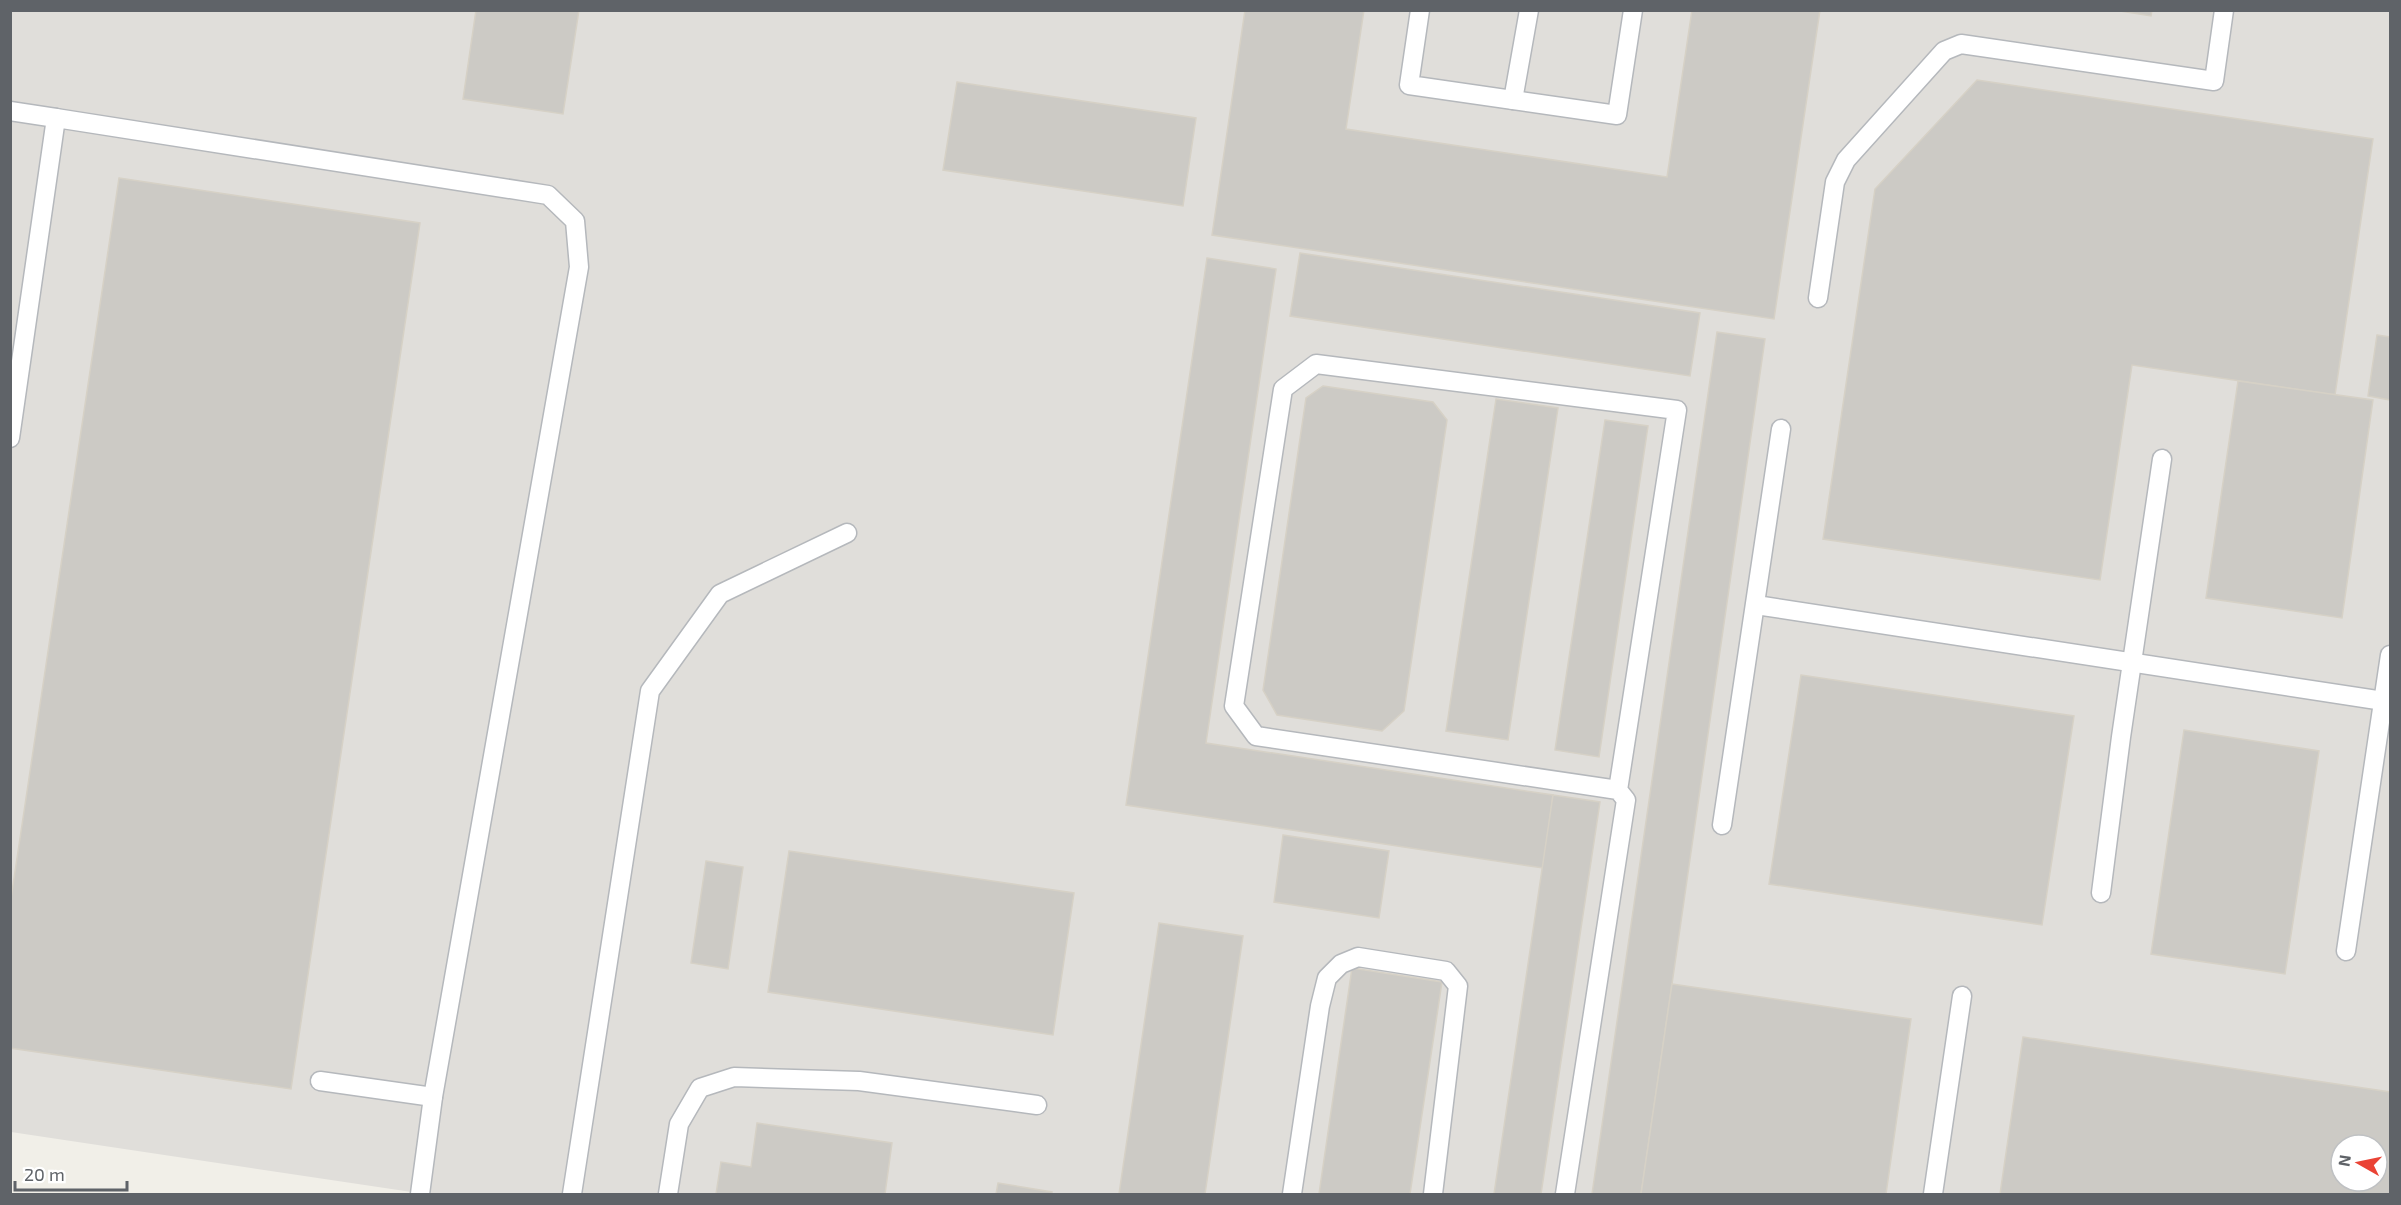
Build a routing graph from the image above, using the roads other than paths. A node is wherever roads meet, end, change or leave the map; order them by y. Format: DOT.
graph roads {
  1 [pos="1420,10"];
  2 [pos="1529,10"];
  3 [pos="1633,10"];
  4 [pos="2224,10"];
  5 [pos="1513,100"];
  6 [pos="10,111"];
  7 [pos="56,118"];
  8 [pos="1818,298"];
  9 [pos="1781,429"];
  10 [pos="10,438"];
  11 [pos="2163,459"];
  12 [pos="847,533"];
  13 [pos="1756,606"];
  14 [pos="2391,655"];
  15 [pos="2133,664"];
  16 [pos="2387,701"];
  17 [pos="1618,790"];
  18 [pos="1722,825"];
  19 [pos="2101,893"];
  20 [pos="2346,951"];
  21 [pos="1962,996"];
  22 [pos="320,1081"];
  23 [pos="433,1097"];
  24 [pos="1037,1105"];
  25 [pos="420,1194"];
  26 [pos="572,1194"];
  27 [pos="668,1194"];
  28 [pos="1292,1194"];
  29 [pos="1433,1194"];
  30 [pos="1565,1194"];
  31 [pos="1933,1194"];
  1 -- 5 [label="lane"];
  2 -- 5 [label="lane"];
  3 -- 5 [label="lane"];
  4 -- 8 [label="lane"];
  6 -- 7 [label="lane"];
  7 -- 10 [label="lane"];
  7 -- 23 [label="lane"];
  9 -- 13 [label="lane"];
  11 -- 15 [label="lane"];
  12 -- 26 [label="lane"];
  13 -- 15 [label="lane"];
  13 -- 18 [label="lane"];
  14 -- 16 [label="lane"];
  15 -- 16 [label="lane"];
  15 -- 19 [label="lane"];
  16 -- 20 [label="lane"];
  17 -- 17 [label="lane"];
  17 -- 30 [label="lane"];
  21 -- 31 [label="lane"];
  22 -- 23 [label="lane"];
  23 -- 25 [label="lane"];
  24 -- 27 [label="lane"];
  28 -- 29 [label="lane"];
}
